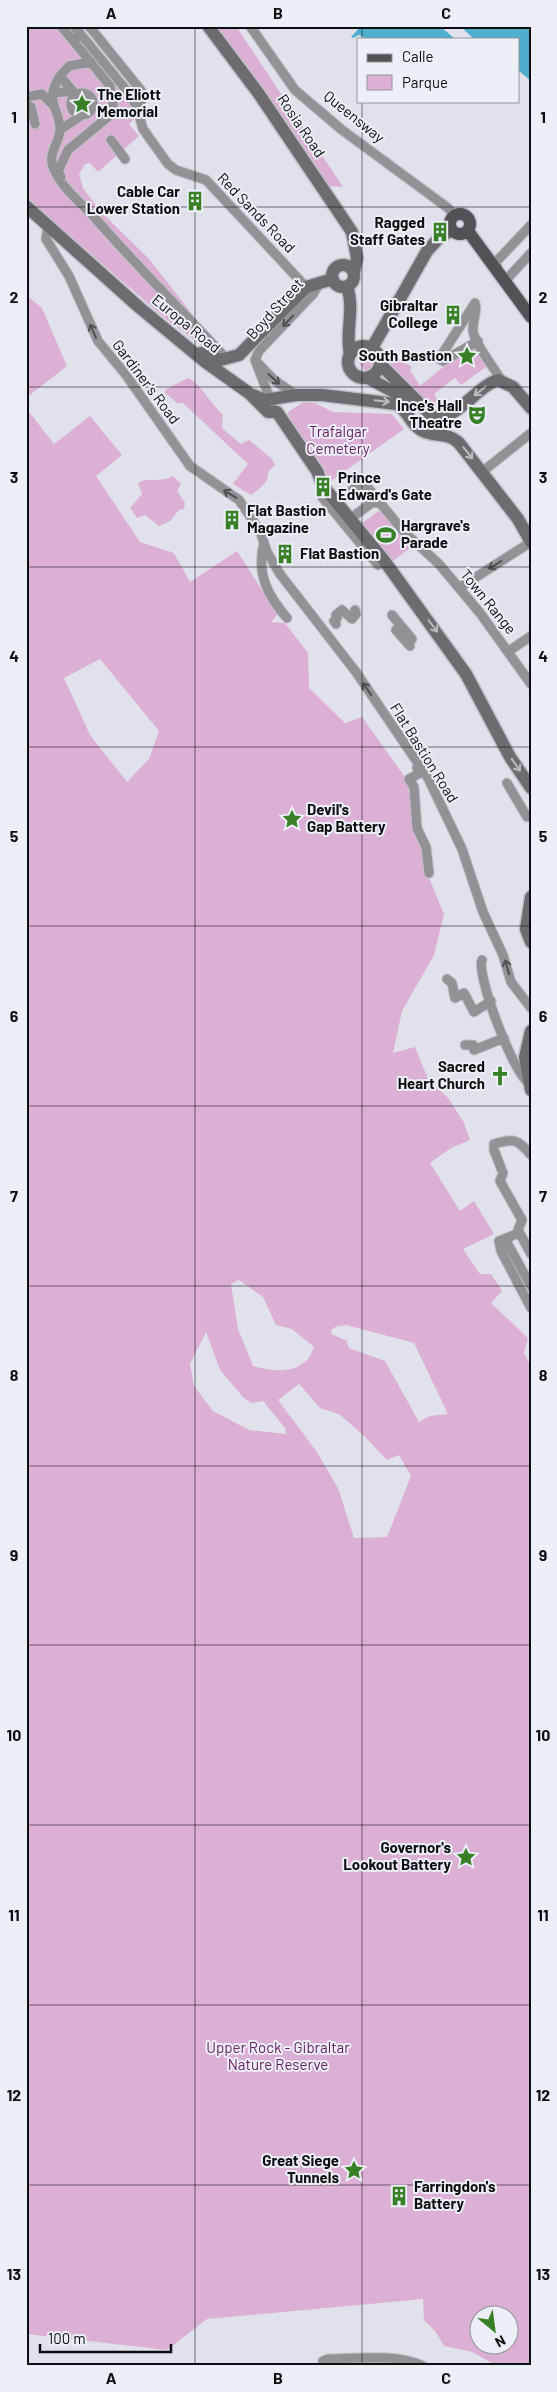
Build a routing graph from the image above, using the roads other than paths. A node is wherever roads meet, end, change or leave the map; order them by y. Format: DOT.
graph roads {
  1 [pos="61,26"];
  2 [pos="74,26"];
  3 [pos="89,26"];
  4 [pos="208,26"];
  5 [pos="250,26"];
  6 [pos="71,38"];
  7 [pos="85,39"];
  8 [pos="91,62"];
  9 [pos="60,76"];
  10 [pos="53,93"];
  11 [pos="74,93"];
  12 [pos="26,97"];
  13 [pos="26,104"];
  14 [pos="53,105"];
  15 [pos="137,108"];
  16 [pos="93,120"];
  17 [pos="35,124"];
  18 [pos="60,130"];
  19 [pos="111,140"];
  20 [pos="125,159"];
  21 [pos="62,182"];
  22 [pos="26,206"];
  23 [pos="455,216"];
  24 [pos="48,226"];
  25 [pos="530,226"];
  26 [pos="452,230"];
  27 [pos="468,231"];
  28 [pos="531,253"];
  29 [pos="350,269"];
  30 [pos="501,276"];
  31 [pos="332,279"];
  32 [pos="319,284"];
  33 [pos="306,287"];
  34 [pos="347,287"];
  35 [pos="531,317"];
  36 [pos="478,341"];
  37 [pos="192,349"];
  38 [pos="361,350"];
  39 [pos="217,356"];
  40 [pos="255,360"];
  41 [pos="380,364"];
  42 [pos="366,378"];
  43 [pos="501,380"];
  44 [pos="296,395"];
  45 [pos="343,399"];
  46 [pos="274,406"];
  47 [pos="531,408"];
  48 [pos="448,417"];
  49 [pos="531,432"];
  50 [pos="450,435"];
  51 [pos="482,472"];
  52 [pos="322,497"];
  53 [pos="333,504"];
  54 [pos="381,504"];
  55 [pos="351,518"];
  56 [pos="260,531"];
  57 [pos="530,538"];
  58 [pos="264,543"];
  59 [pos="385,562"];
  60 [pos="459,588"];
  61 [pos="355,610"];
  62 [pos="392,615"];
  63 [pos="287,618"];
  64 [pos="336,624"];
  65 [pos="531,636"];
  66 [pos="411,643"];
  67 [pos="509,651"];
  68 [pos="531,684"];
  69 [pos="420,766"];
  70 [pos="507,782"];
  71 [pos="531,788"];
  72 [pos="527,817"];
  73 [pos="429,872"];
  74 [pos="531,897"];
  75 [pos="531,942"];
  76 [pos="482,960"];
  77 [pos="447,979"];
  78 [pos="491,1001"];
  79 [pos="531,1008"];
  80 [pos="531,1031"];
  81 [pos="504,1038"];
  82 [pos="466,1045"];
  83 [pos="529,1046"];
  84 [pos="530,1087"];
  85 [pos="531,1155"];
  86 [pos="518,1232"];
  87 [pos="507,1238"];
  88 [pos="531,1254"];
  89 [pos="531,1286"];
  90 [pos="531,1308"];
  91 [pos="324,2366"];
  92 [pos="423,2366"];
  1 -- 6 [label="street"];
  2 -- 7 [label="street, Red Sands Road"];
  3 -- 15 [label="street"];
  4 -- 29 [label="main road, Rosia Road"];
  5 -- 23 [label="street, Queensway"];
  6 -- 7 [label="street"];
  6 -- 8 [label="street"];
  7 -- 15 [label="street, Red Sands Road"];
  8 -- 9 [label="street"];
  8 -- 16 [label="street"];
  9 -- 10 [label="street"];
  9 -- 11 [label="street"];
  10 -- 11 [label="street"];
  10 -- 14 [label="street"];
  11 -- 16 [label="street"];
  11 -- 16 [label="street"];
  12 -- 14 [label="street"];
  13 -- 17 [label="street"];
  14 -- 18 [label="street"];
  15 -- 33 [label="street, Red Sands Road"];
  16 -- 18 [label="street"];
  16 -- 21 [label="street"];
  18 -- 21 [label="street"];
  19 -- 20 [label="street"];
  21 -- 39 [label="street"];
  22 -- 24 [label="main road, Europa Road"];
  23 -- 26 [label="main road"];
  23 -- 27 [label="main road"];
  24 -- 37 [label="main road, Europa Road"];
  56 -- 24 [label="street, Gardiner's Road, one-way"];
  25 -- 30 [label="street"];
  26 -- 27 [label="main road"];
  26 -- 38 [label="main road"];
  27 -- 30 [label="main road"];
  28 -- 30 [label="street"];
  29 -- 31 [label="main road"];
  29 -- 34 [label="main road, Rosia Road"];
  30 -- 35 [label="main road"];
  31 -- 32 [label="main road, Boyd Street"];
  31 -- 34 [label="main road"];
  32 -- 33 [label="main road, Boyd Street"];
  32 -- 40 [label="street, Boyd Street, one-way"];
  33 -- 39 [label="main road"];
  34 -- 38 [label="main road"];
  36 -- 36 [label="street"];
  36 -- 43 [label="street"];
  37 -- 39 [label="main road"];
  37 -- 46 [label="main road, Europa Road"];
  38 -- 41 [label="main road"];
  38 -- 42 [label="main road"];
  40 -- 44 [label="street, Boyd Street, one-way"];
  40 -- 46 [label="street"];
  41 -- 42 [label="main road"];
  41 -- 48 [label="main road"];
  42 -- 45 [label="main road"];
  42 -- 50 [label="main road"];
  43 -- 47 [label="main road"];
  43 -- 48 [label="main road, one-way"];
  44 -- 45 [label="main road"];
  44 -- 46 [label="main road"];
  45 -- 50 [label="main road, one-way"];
  46 -- 53 [label="main road"];
  48 -- 50 [label="main road"];
  49 -- 51 [label="street"];
  50 -- 51 [label="main road, one-way"];
  51 -- 57 [label="main road"];
  52 -- 53 [label="street"];
  53 -- 54 [label="street, Town Range"];
  53 -- 55 [label="main road"];
  53 -- 59 [label="street"];
  54 -- 55 [label="street"];
  54 -- 60 [label="street, Town Range"];
  55 -- 59 [label="main road"];
  56 -- 58 [label="street, Flat Bastion Road"];
  57 -- 60 [label="street, one-way"];
  58 -- 63 [label="street"];
  69 -- 58 [label="street, Flat Bastion Road, one-way"];
  59 -- 71 [label="main road, one-way"];
  60 -- 67 [label="street, Town Range"];
  61 -- 64 [label="street"];
  62 -- 66 [label="street"];
  65 -- 67 [label="street"];
  67 -- 68 [label="street, Town Range"];
  69 -- 73 [label="street"];
  79 -- 69 [label="street, Flat Bastion Road, one-way"];
  70 -- 72 [label="street"];
  74 -- 75 [label="main road"];
  76 -- 78 [label="street"];
  77 -- 78 [label="street"];
  78 -- 81 [label="street"];
  80 -- 83 [label="main road"];
  81 -- 82 [label="street"];
  81 -- 84 [label="street"];
  83 -- 84 [label="main road"];
  85 -- 86 [label="street"];
  86 -- 87 [label="street"];
  86 -- 88 [label="street"];
  87 -- 89 [label="street"];
  87 -- 90 [label="street"];
  91 -- 92 [label="street"];
}
